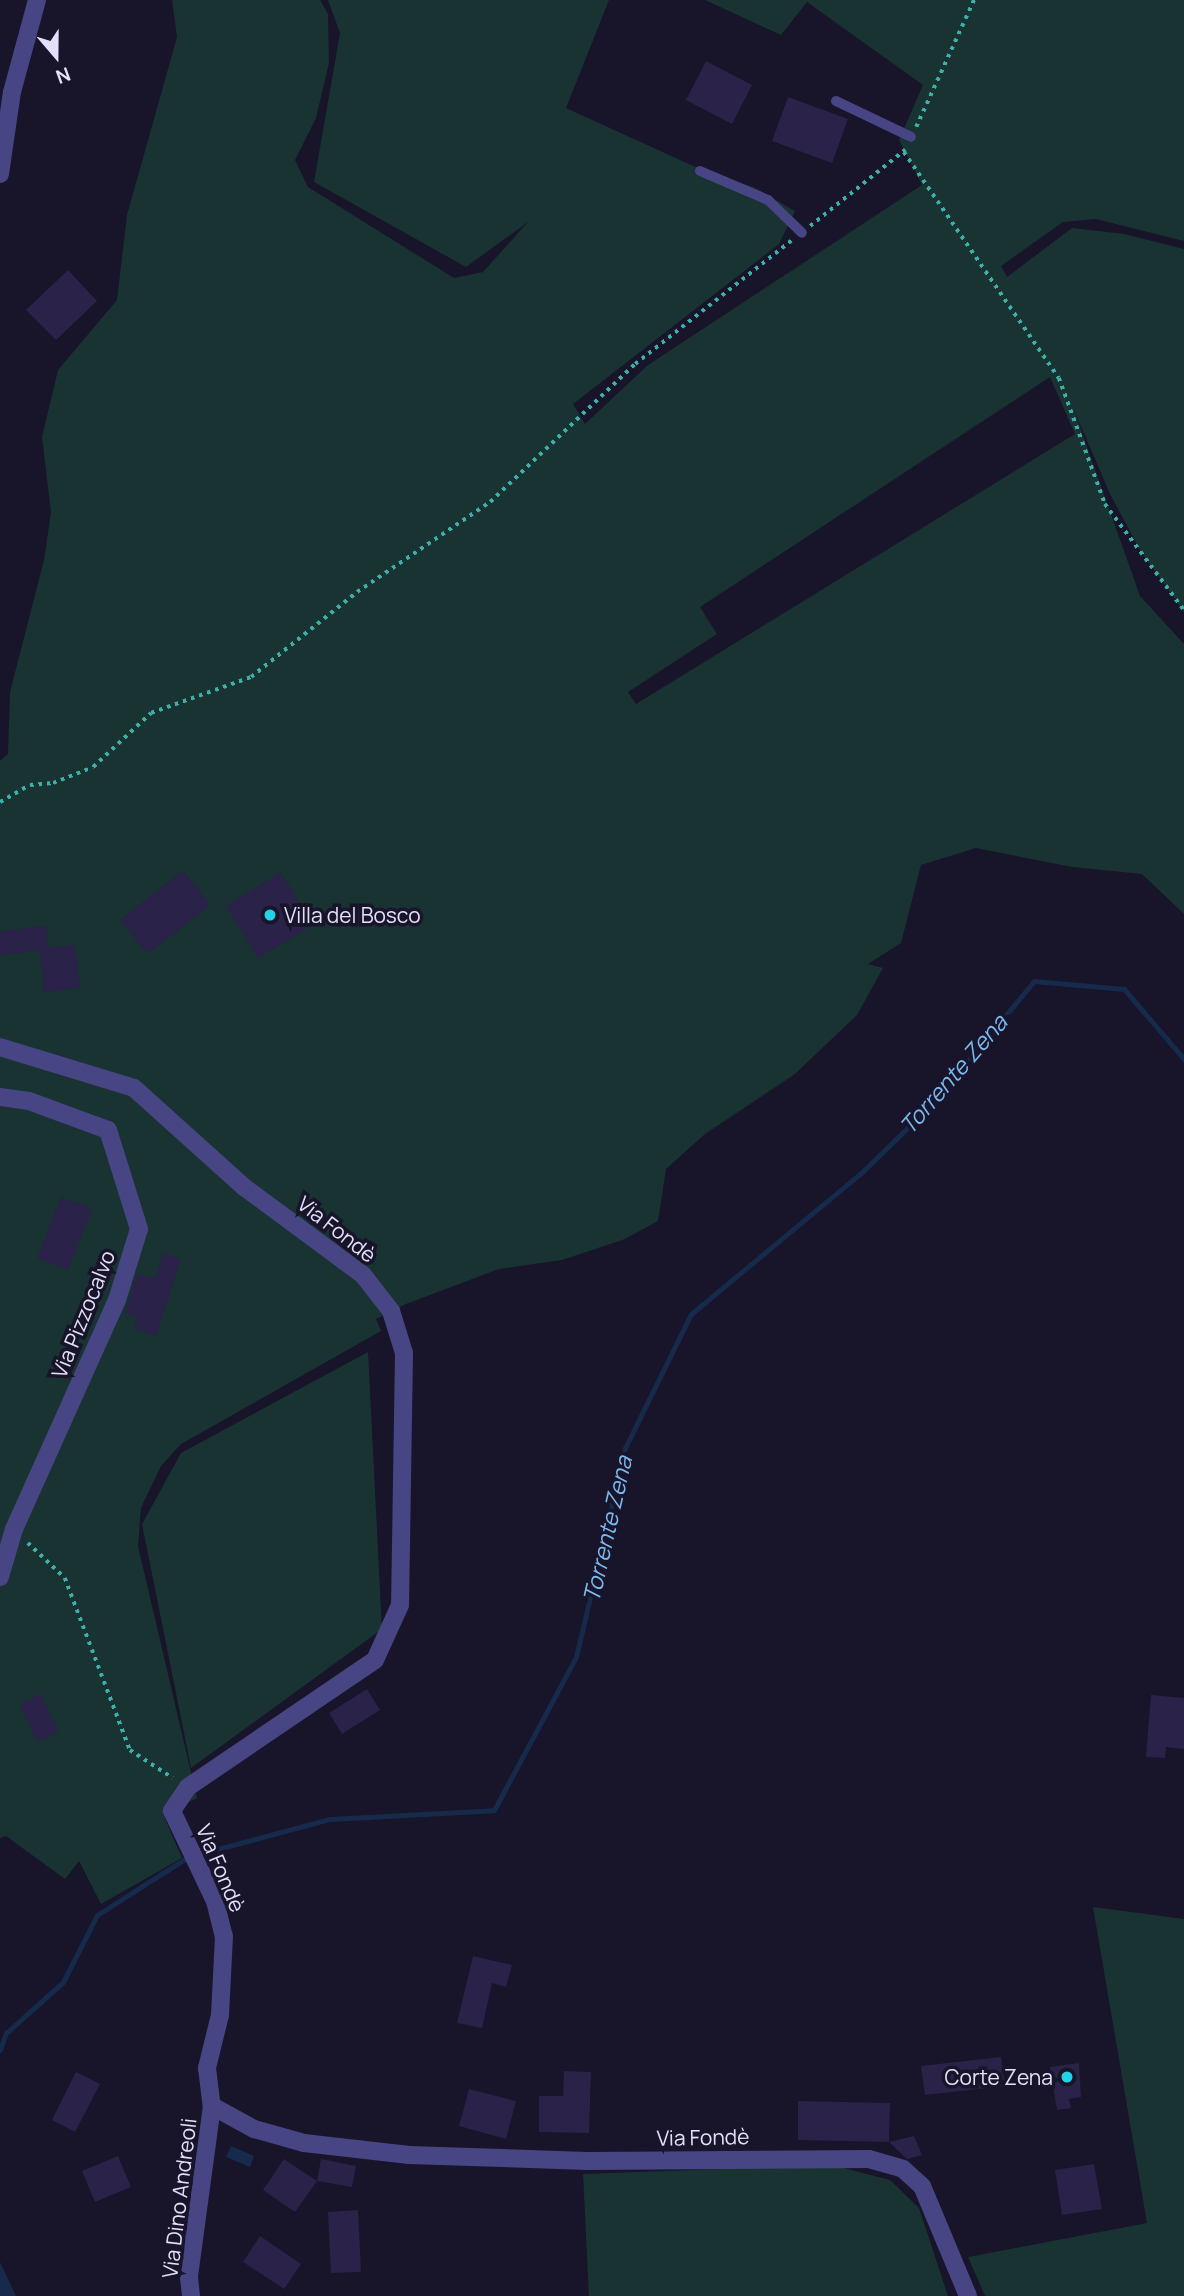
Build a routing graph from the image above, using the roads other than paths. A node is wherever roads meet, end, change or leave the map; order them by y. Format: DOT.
graph roads {
  1 [pos="37,0"];
  2 [pos="836,101"];
  3 [pos="911,137"];
  4 [pos="700,171"];
  5 [pos="0,174"];
  6 [pos="802,233"];
  7 [pos="0,1047"];
  8 [pos="0,1097"];
  9 [pos="0,1577"];
  10 [pos="212,2106"];
  11 [pos="191,2296"];
  12 [pos="968,2296"];
  1 -- 5 [label="street"];
  2 -- 3 [label="lane"];
  4 -- 6 [label="lane"];
  7 -- 10 [label="street, Via Fondè"];
  8 -- 9 [label="street, Via Pizzocalvo"];
  10 -- 11 [label="street, Via Dino Andreoli"];
  10 -- 12 [label="street, Via Fondè"];
}
